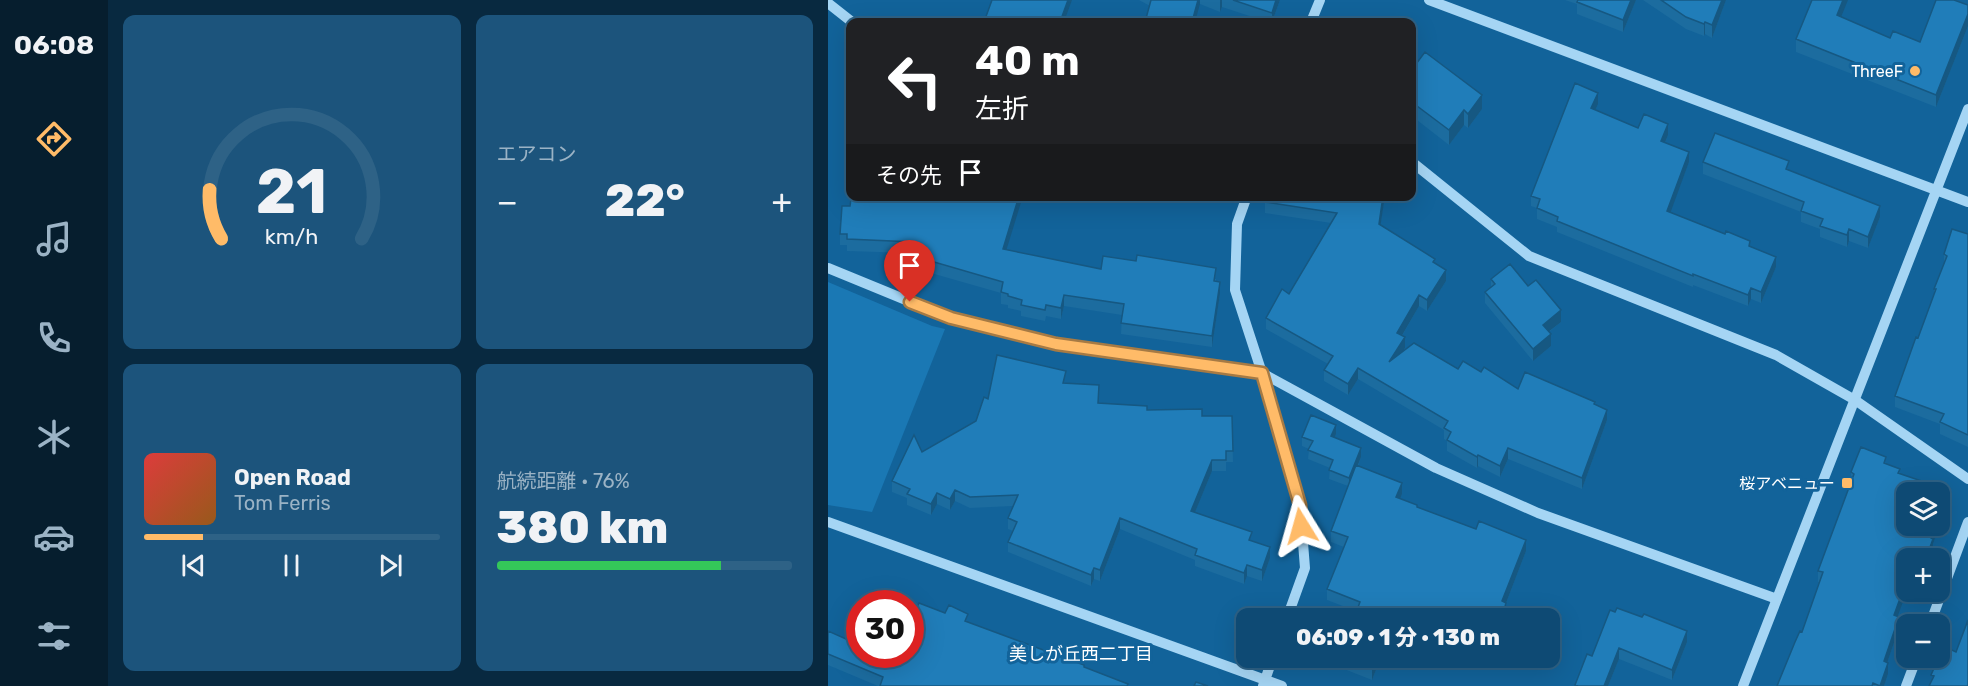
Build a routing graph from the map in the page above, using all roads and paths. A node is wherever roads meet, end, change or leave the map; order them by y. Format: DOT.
graph roads {
  1 [pos="1320,0"];
  2 [pos="1429,0"];
  3 [pos="828,3"];
  4 [pos="847,18"];
  5 [pos="1313,18"];
  6 [pos="1968,109"];
  7 [pos="1416,165"];
  8 [pos="1936,190"];
  9 [pos="1245,201"];
  10 [pos="1968,202"];
  11 [pos="828,268"];
  12 [pos="1262,373"];
  13 [pos="1855,400"];
  14 [pos="1968,478"];
  15 [pos="1968,522"];
  16 [pos="829,524"];
  17 [pos="1777,599"];
  18 [pos="1291,608"];
  19 [pos="1934,614"];
  20 [pos="1270,668"];
  21 [pos="1913,668"];
  22 [pos="1264,683"];
  23 [pos="1282,686"];
  24 [pos="1743,686"];
  25 [pos="1906,686"];
  1 -- 5 [label="street"];
  2 -- 8 [label="street"];
  3 -- 4 [label="street"];
  6 -- 8 [label="street"];
  7 -- 13 [label="street"];
  8 -- 10 [label="street"];
  8 -- 13 [label="street"];
  9 -- 12 [label="street"];
  11 -- 12 [label="street"];
  12 -- 17 [label="street"];
  12 -- 18 [label="street"];
  13 -- 14 [label="street"];
  13 -- 17 [label="street"];
  15 -- 19 [label="street"];
  16 -- 22 [label="street"];
  17 -- 24 [label="street"];
  20 -- 22 [label="street"];
  21 -- 25 [label="street"];
  22 -- 23 [label="street"];
}
